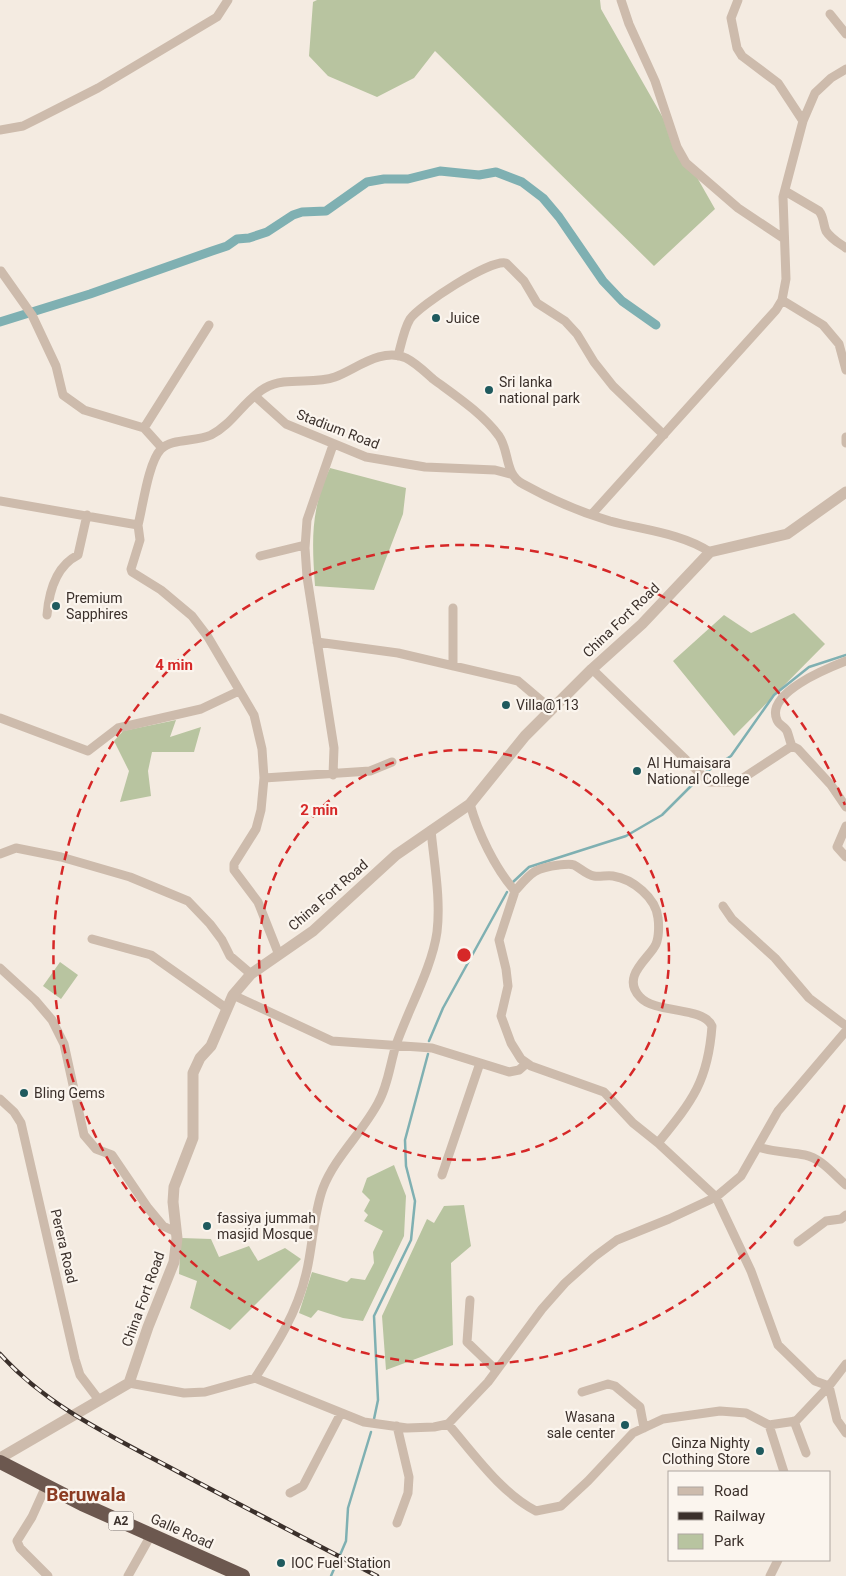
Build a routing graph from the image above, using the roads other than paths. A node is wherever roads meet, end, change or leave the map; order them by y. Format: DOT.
graph roads {
  1 [pos="228,0"];
  2 [pos="621,0"];
  3 [pos="738,0"];
  4 [pos="830,14"];
  5 [pos="846,34"];
  6 [pos="846,69"];
  7 [pos="803,121"];
  8 [pos="0,130"];
  9 [pos="786,191"];
  10 [pos="783,238"];
  11 [pos="846,248"];
  12 [pos="1,271"];
  13 [pos="782,300"];
  14 [pos="209,325"];
  15 [pos="398,356"];
  16 [pos="846,370"];
  17 [pos="255,396"];
  18 [pos="144,428"];
  19 [pos="664,435"];
  20 [pos="846,437"];
  21 [pos="846,443"];
  22 [pos="333,445"];
  23 [pos="162,448"];
  24 [pos="510,474"];
  25 [pos="846,492"];
  26 [pos="0,501"];
  27 [pos="592,514"];
  28 [pos="87,515"];
  29 [pos="138,525"];
  30 [pos="305,545"];
  31 [pos="710,552"];
  32 [pos="260,556"];
  33 [pos="453,608"];
  34 [pos="47,614"];
  35 [pos="318,642"];
  36 [pos="846,661"];
  37 [pos="453,666"];
  38 [pos="592,670"];
  39 [pos="239,691"];
  40 [pos="551,708"];
  41 [pos="0,718"];
  42 [pos="792,746"];
  43 [pos="392,762"];
  44 [pos="333,775"];
  45 [pos="264,778"];
  46 [pos="470,804"];
  47 [pos="846,806"];
  48 [pos="846,826"];
  49 [pos="431,830"];
  50 [pos="0,854"];
  51 [pos="846,856"];
  52 [pos="515,891"];
  53 [pos="723,906"];
  54 [pos="92,938"];
  55 [pos="280,955"];
  56 [pos="0,968"];
  57 [pos="251,974"];
  58 [pos="233,995"];
  59 [pos="226,1008"];
  60 [pos="846,1026"];
  61 [pos="846,1031"];
  62 [pos="396,1044"];
  63 [pos="527,1063"];
  64 [pos="480,1064"];
  65 [pos="0,1099"];
  66 [pos="658,1143"];
  67 [pos="758,1147"];
  68 [pos="442,1175"];
  69 [pos="846,1185"];
  70 [pos="716,1197"];
  71 [pos="846,1214"];
  72 [pos="176,1232"];
  73 [pos="798,1242"];
  74 [pos="470,1300"];
  75 [pos="846,1364"];
  76 [pos="496,1370"];
  77 [pos="255,1378"];
  78 [pos="129,1383"];
  79 [pos="829,1386"];
  80 [pos="582,1392"];
  81 [pos="99,1400"];
  82 [pos="341,1413"];
  83 [pos="794,1421"];
  84 [pos="448,1424"];
  85 [pos="769,1425"];
  86 [pos="396,1426"];
  87 [pos="644,1428"];
  88 [pos="846,1433"];
  89 [pos="806,1453"];
  90 [pos="0,1458"];
  91 [pos="0,1462"];
  92 [pos="784,1471"];
  93 [pos="46,1486"];
  94 [pos="290,1493"];
  95 [pos="396,1523"];
  96 [pos="151,1535"];
  97 [pos="778,1561"];
  98 [pos="48,1576"];
  99 [pos="128,1576"];
  100 [pos="243,1576"];
  101 [pos="770,1576"];
  1 -- 8 [label="street"];
  2 -- 10 [label="street"];
  3 -- 7 [label="street"];
  4 -- 5 [label="street"];
  6 -- 7 [label="street"];
  7 -- 9 [label="street"];
  9 -- 10 [label="street"];
  9 -- 11 [label="street"];
  10 -- 13 [label="street"];
  12 -- 18 [label="street"];
  13 -- 16 [label="street"];
  13 -- 19 [label="street"];
  14 -- 18 [label="street"];
  15 -- 17 [label="street"];
  15 -- 19 [label="street"];
  15 -- 24 [label="street"];
  17 -- 22 [label="street, Stadium Road"];
  17 -- 23 [label="street"];
  18 -- 23 [label="street"];
  19 -- 27 [label="street"];
  20 -- 21 [label="street"];
  22 -- 24 [label="street, Stadium Road"];
  22 -- 30 [label="street"];
  23 -- 29 [label="street"];
  24 -- 27 [label="street"];
  25 -- 31 [label="street"];
  26 -- 28 [label="street"];
  27 -- 31 [label="street"];
  28 -- 29 [label="street"];
  28 -- 34 [label="street"];
  29 -- 39 [label="street"];
  30 -- 32 [label="street"];
  30 -- 35 [label="street"];
  31 -- 38 [label="street, China Fort Road"];
  33 -- 37 [label="street"];
  35 -- 37 [label="street"];
  35 -- 44 [label="street"];
  36 -- 42 [label="street"];
  37 -- 40 [label="street"];
  38 -- 40 [label="street, China Fort Road"];
  38 -- 42 [label="street"];
  39 -- 41 [label="street"];
  39 -- 45 [label="street"];
  40 -- 46 [label="street, China Fort Road"];
  42 -- 47 [label="street"];
  43 -- 44 [label="street"];
  44 -- 45 [label="street"];
  45 -- 55 [label="street"];
  46 -- 49 [label="street, China Fort Road"];
  46 -- 52 [label="street"];
  48 -- 51 [label="street"];
  49 -- 55 [label="street, China Fort Road"];
  49 -- 62 [label="street"];
  50 -- 57 [label="street"];
  52 -- 63 [label="street"];
  52 -- 66 [label="street"];
  53 -- 60 [label="street"];
  54 -- 59 [label="street"];
  55 -- 57 [label="street, China Fort Road"];
  56 -- 72 [label="street"];
  57 -- 58 [label="street, China Fort Road"];
  58 -- 59 [label="street, China Fort Road"];
  58 -- 62 [label="street"];
  59 -- 72 [label="street, China Fort Road"];
  61 -- 67 [label="street"];
  62 -- 64 [label="street"];
  62 -- 77 [label="street"];
  63 -- 64 [label="street"];
  63 -- 66 [label="street"];
  64 -- 68 [label="street"];
  65 -- 81 [label="street, Perera Road"];
  66 -- 70 [label="street"];
  67 -- 69 [label="street"];
  67 -- 70 [label="street"];
  70 -- 76 [label="street"];
  70 -- 79 [label="street"];
  71 -- 73 [label="street"];
  72 -- 78 [label="street, China Fort Road"];
  74 -- 76 [label="street"];
  75 -- 79 [label="street"];
  76 -- 84 [label="street"];
  77 -- 78 [label="street"];
  77 -- 82 [label="street"];
  78 -- 81 [label="street"];
  79 -- 83 [label="street"];
  79 -- 88 [label="street"];
  80 -- 87 [label="street"];
  81 -- 90 [label="street"];
  82 -- 86 [label="street"];
  82 -- 94 [label="street"];
  83 -- 85 [label="street"];
  83 -- 89 [label="street"];
  84 -- 86 [label="street"];
  84 -- 87 [label="street"];
  85 -- 87 [label="street"];
  85 -- 92 [label="street"];
  86 -- 95 [label="street"];
  91 -- 93 [label="highway, Galle Road / A2"];
  93 -- 96 [label="highway, Galle Road / A2"];
  93 -- 98 [label="street"];
  96 -- 99 [label="street"];
  96 -- 100 [label="highway, Galle Road / A2"];
  97 -- 101 [label="street"];
}
